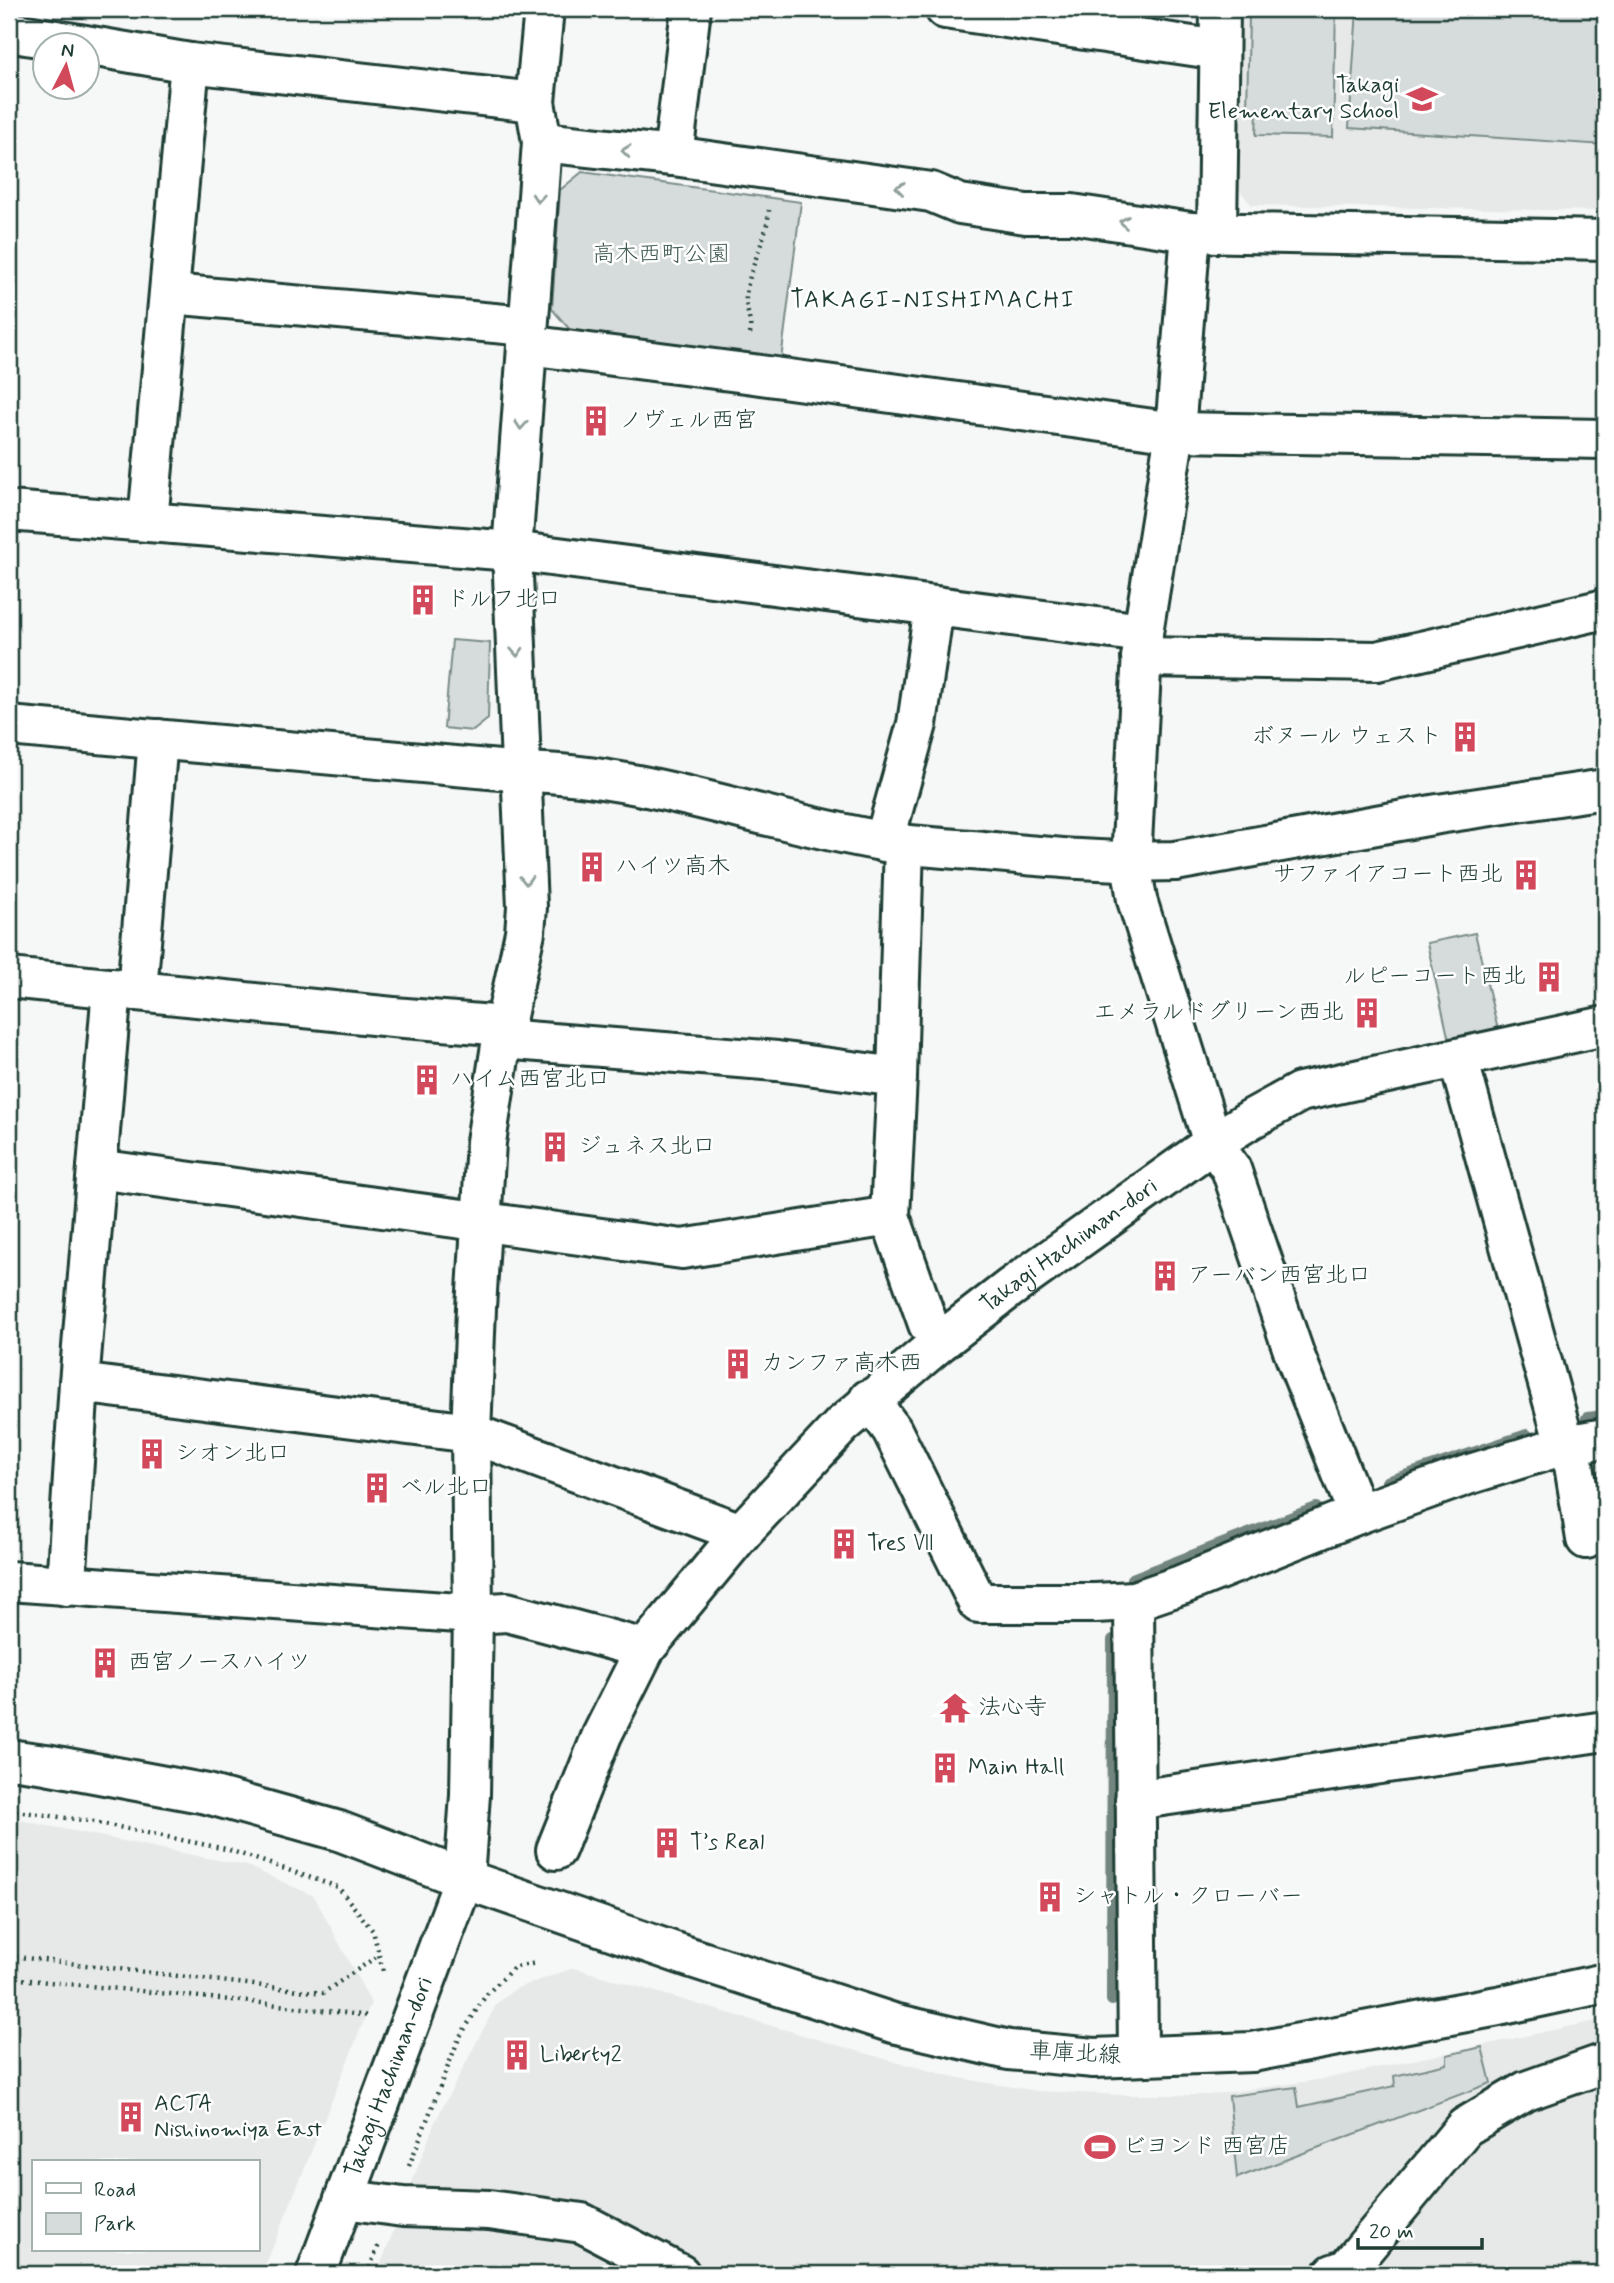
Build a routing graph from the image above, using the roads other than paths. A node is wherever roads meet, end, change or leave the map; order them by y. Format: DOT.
graph roads {
  1 [pos="544,9"];
  2 [pos="691,9"];
  3 [pos="945,9"];
  4 [pos="1220,9"];
  5 [pos="9,32"];
  6 [pos="1219,50"];
  7 [pos="190,63"];
  8 [pos="535,103"];
  9 [pos="542,142"];
  10 [pos="673,156"];
  11 [pos="1204,233"];
  12 [pos="1605,240"];
  13 [pos="171,293"];
  14 [pos="527,336"];
  15 [pos="1175,432"];
  16 [pos="1605,439"];
  17 [pos="9,511"];
  18 [pos="148,521"];
  19 [pos="512,551"];
  20 [pos="934,607"];
  21 [pos="1605,608"];
  22 [pos="1142,645"];
  23 [pos="9,726"];
  24 [pos="158,739"];
  25 [pos="522,772"];
  26 [pos="1605,789"];
  27 [pos="894,843"];
  28 [pos="1130,862"];
  29 [pos="9,978"];
  30 [pos="125,989"];
  31 [pos="1605,1026"];
  32 [pos="504,1033"];
  33 [pos="1458,1058"];
  34 [pos="897,1077"];
  35 [pos="1213,1143"];
  36 [pos="97,1170"];
  37 [pos="890,1216"];
  38 [pos="481,1222"];
  39 [pos="940,1342"];
  40 [pos="79,1383"];
  41 [pos="869,1399"];
  42 [pos="471,1433"];
  43 [pos="1605,1438"];
  44 [pos="1565,1445"];
  45 [pos="1358,1514"];
  46 [pos="741,1533"];
  47 [pos="1586,1539"];
  48 [pos="9,1581"];
  49 [pos="66,1586"];
  50 [pos="1135,1601"];
  51 [pos="473,1614"];
  52 [pos="645,1648"];
  53 [pos="1605,1731"];
  54 [pos="9,1759"];
  55 [pos="1135,1800"];
  56 [pos="556,1850"];
  57 [pos="464,1879"];
  58 [pos="1605,1983"];
  59 [pos="1139,2056"];
  60 [pos="1605,2063"];
  61 [pos="344,2199"];
  62 [pos="316,2274"];
  63 [pos="680,2274"];
  64 [pos="1333,2274"];
  1 -- 8 [label="street, Takagi Hachiman-dori"];
  2 -- 10 [label="street"];
  3 -- 6 [label="street"];
  4 -- 6 [label="street"];
  5 -- 7 [label="street"];
  6 -- 11 [label="street"];
  7 -- 8 [label="street"];
  7 -- 13 [label="street"];
  8 -- 9 [label="street, Takagi Hachiman-dori"];
  10 -- 9 [label="street, one-way"];
  9 -- 14 [label="street, Takagi Hachiman-dori, one-way"];
  11 -- 10 [label="street, one-way"];
  11 -- 12 [label="street"];
  11 -- 15 [label="street"];
  13 -- 14 [label="street"];
  13 -- 18 [label="street"];
  14 -- 15 [label="street"];
  14 -- 19 [label="street, Takagi Hachiman-dori, one-way"];
  15 -- 16 [label="street"];
  15 -- 22 [label="street"];
  17 -- 18 [label="street"];
  18 -- 19 [label="street"];
  19 -- 20 [label="street"];
  19 -- 25 [label="street, Takagi Hachiman-dori, one-way"];
  20 -- 22 [label="street"];
  20 -- 27 [label="street"];
  21 -- 22 [label="street"];
  22 -- 28 [label="street"];
  23 -- 24 [label="street"];
  24 -- 25 [label="street"];
  24 -- 30 [label="street"];
  25 -- 27 [label="street"];
  25 -- 32 [label="street, Takagi Hachiman-dori, one-way"];
  26 -- 28 [label="street"];
  27 -- 28 [label="street"];
  27 -- 34 [label="street"];
  28 -- 35 [label="street"];
  29 -- 30 [label="street"];
  30 -- 32 [label="street"];
  30 -- 36 [label="street"];
  31 -- 33 [label="street, Takagi Hachiman-dori"];
  32 -- 34 [label="street"];
  32 -- 38 [label="street, Takagi Hachiman-dori"];
  33 -- 35 [label="street, Takagi Hachiman-dori"];
  33 -- 44 [label="street"];
  34 -- 37 [label="street"];
  35 -- 39 [label="street, Takagi Hachiman-dori"];
  35 -- 45 [label="street"];
  36 -- 38 [label="street"];
  36 -- 40 [label="street"];
  37 -- 38 [label="street"];
  37 -- 39 [label="street"];
  38 -- 42 [label="street, Takagi Hachiman-dori"];
  39 -- 41 [label="street, Takagi Hachiman-dori"];
  40 -- 42 [label="street"];
  40 -- 49 [label="street"];
  41 -- 46 [label="street, Takagi Hachiman-dori"];
  41 -- 50 [label="street"];
  42 -- 46 [label="street"];
  42 -- 51 [label="street, Takagi Hachiman-dori"];
  43 -- 44 [label="street"];
  44 -- 45 [label="street"];
  44 -- 47 [label="street"];
  45 -- 50 [label="street"];
  46 -- 52 [label="street, Takagi Hachiman-dori"];
  48 -- 49 [label="street"];
  49 -- 51 [label="street"];
  50 -- 55 [label="street"];
  51 -- 52 [label="street"];
  51 -- 57 [label="street, Takagi Hachiman-dori"];
  52 -- 56 [label="street, Takagi Hachiman-dori"];
  53 -- 55 [label="street"];
  54 -- 57 [label="street, 車庫北線"];
  55 -- 59 [label="street"];
  57 -- 59 [label="street, 車庫北線"];
  57 -- 61 [label="street, Takagi Hachiman-dori"];
  58 -- 59 [label="street, 車庫北線"];
  60 -- 64 [label="street"];
  61 -- 62 [label="street, Takagi Hachiman-dori"];
  61 -- 63 [label="street"];
}
